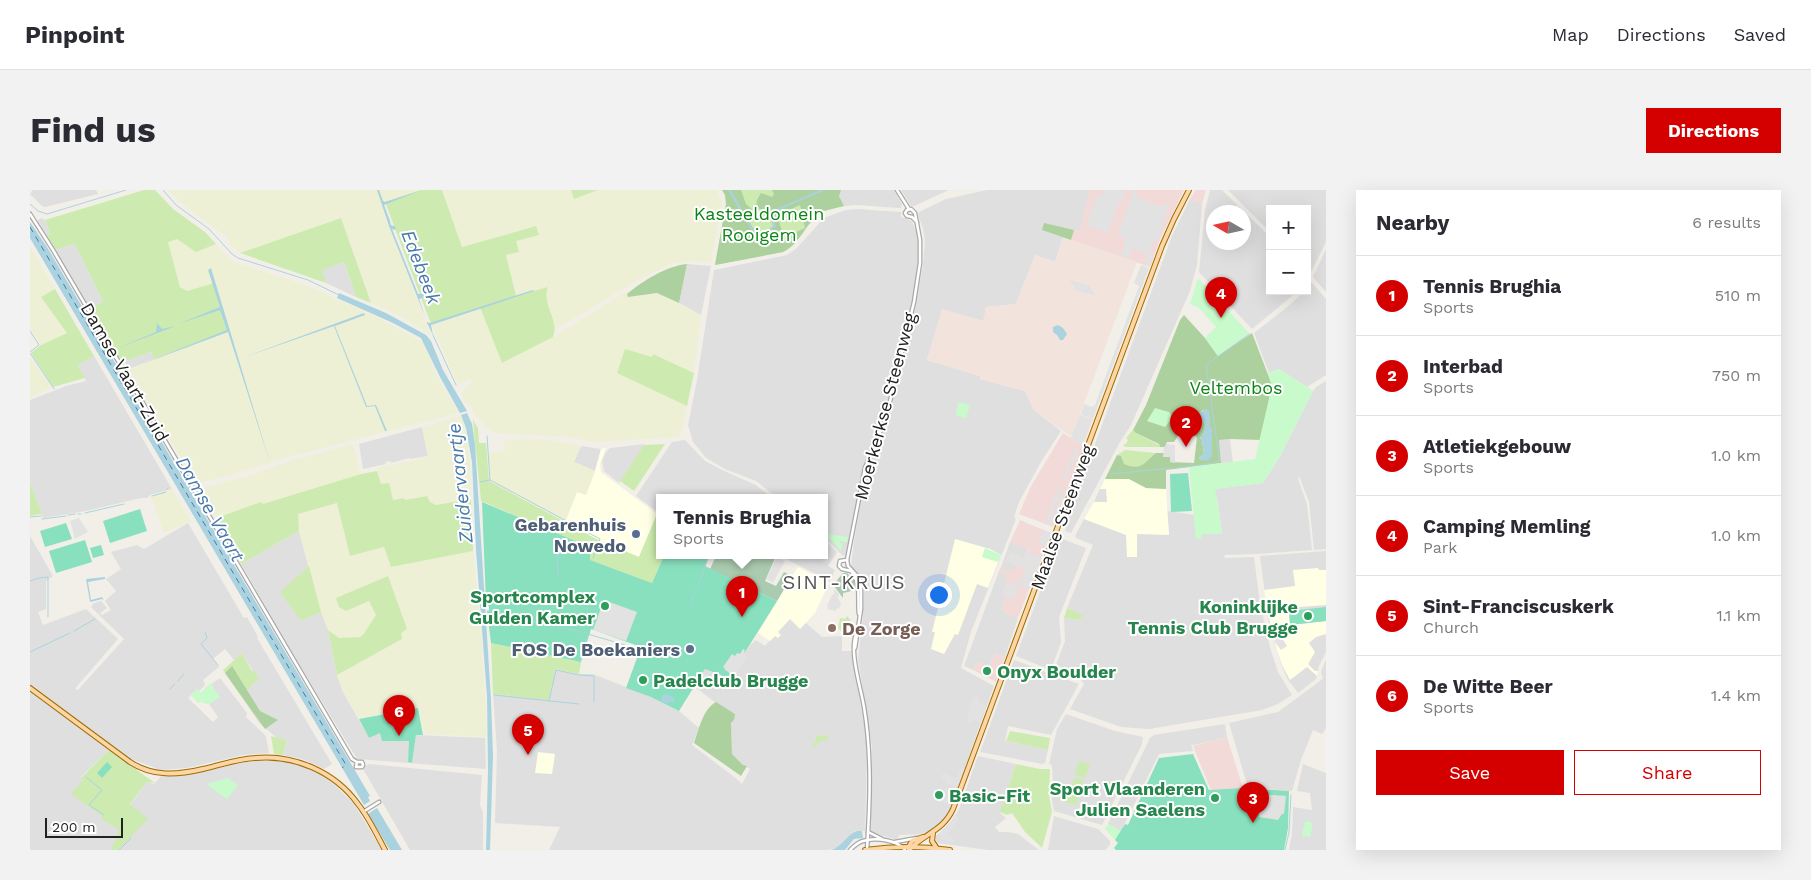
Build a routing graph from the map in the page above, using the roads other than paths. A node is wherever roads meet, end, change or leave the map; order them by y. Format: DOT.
graph roads {
  1 [pos="897,190"];
  2 [pos="1189,190"];
  3 [pos="908,209"];
  4 [pos="30,214"];
  5 [pos="913,216"];
  6 [pos="847,560"];
  7 [pos="847,567"];
  8 [pos="30,688"];
  9 [pos="357,762"];
  10 [pos="379,802"];
  11 [pos="363,812"];
  12 [pos="868,832"];
  13 [pos="933,833"];
  14 [pos="925,836"];
  15 [pos="918,838"];
  16 [pos="868,840"];
  17 [pos="883,840"];
  18 [pos="894,842"];
  19 [pos="907,848"];
  20 [pos="938,848"];
  21 [pos="385,850"];
  22 [pos="850,850"];
  23 [pos="866,850"];
  24 [pos="950,850"];
  1 -- 3 [label="street, Moerkerkse Steenweg"];
  2 -- 13 [label="main road, Maalse Steenweg"];
  3 -- 5 [label="street, Moerkerkse Steenweg"];
  3 -- 5 [label="street, Moerkerkse Steenweg"];
  4 -- 9 [label="street, Damse Vaart-Zuid"];
  5 -- 6 [label="street, Moerkerkse Steenweg"];
  6 -- 7 [label="street"];
  6 -- 7 [label="street, Moerkerkse Steenweg"];
  7 -- 12 [label="street"];
  8 -- 11 [label="main road"];
  10 -- 11 [label="street"];
  11 -- 21 [label="main road"];
  12 -- 16 [label="street"];
  12 -- 17 [label="street"];
  13 -- 14 [label="main road, Maalse Steenweg"];
  13 -- 20 [label="main road"];
  14 -- 15 [label="main road, Maalse Steenweg"];
  14 -- 19 [label="main road, Maalse Steenweg"];
  15 -- 18 [label="street, Maalse Steenweg"];
  15 -- 19 [label="main road, Maalse Steenweg"];
  16 -- 17 [label="street"];
  16 -- 22 [label="street"];
  16 -- 23 [label="street"];
  17 -- 18 [label="street"];
  18 -- 19 [label="street"];
  19 -- 20 [label="main road"];
  19 -- 23 [label="main road"];
  20 -- 24 [label="main road"];
}
